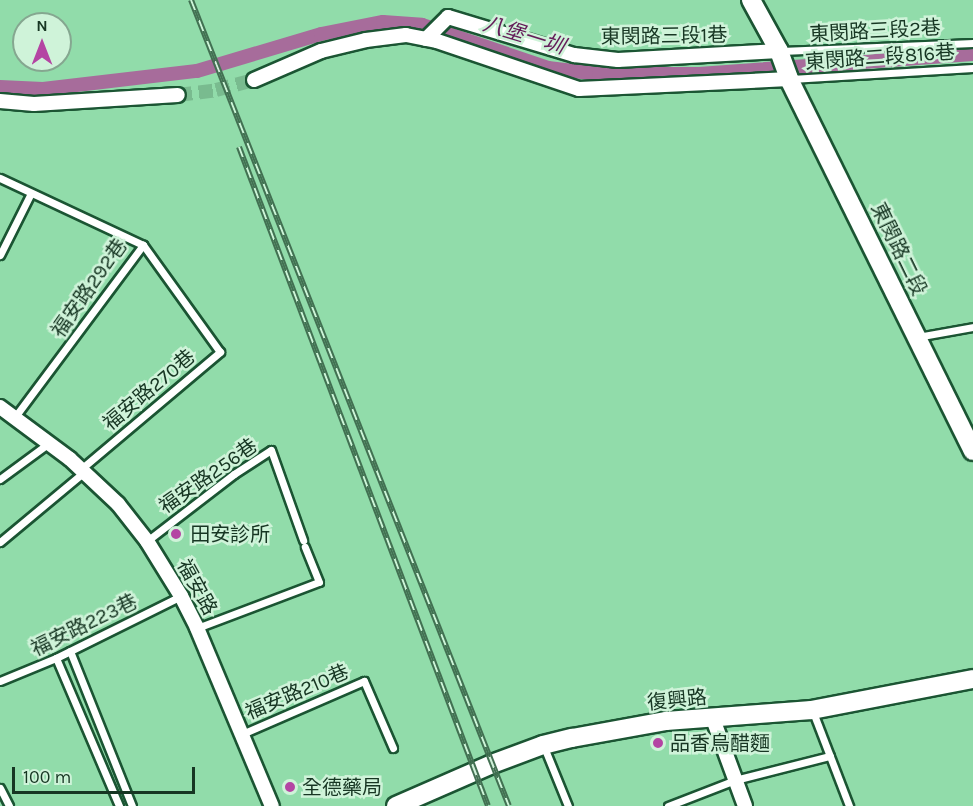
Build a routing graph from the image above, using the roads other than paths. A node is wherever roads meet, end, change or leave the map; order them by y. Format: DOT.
graph roads {
  1 [pos="751,0"];
  2 [pos="426,39"];
  3 [pos="973,43"];
  4 [pos="784,66"];
  5 [pos="973,68"];
  6 [pos="254,80"];
  7 [pos="178,94"];
  8 [pos="0,101"];
  9 [pos="0,178"];
  10 [pos="31,193"];
  11 [pos="143,245"];
  12 [pos="0,255"];
  13 [pos="973,327"];
  14 [pos="917,337"];
  15 [pos="0,407"];
  16 [pos="15,417"];
  17 [pos="49,443"];
  18 [pos="973,452"];
  19 [pos="82,471"];
  20 [pos="0,479"];
  21 [pos="147,541"];
  22 [pos="0,542"];
  23 [pos="181,596"];
  24 [pos="197,628"];
  25 [pos="70,651"];
  26 [pos="56,658"];
  27 [pos="973,679"];
  28 [pos="0,681"];
  29 [pos="812,710"];
  30 [pos="713,719"];
  31 [pos="242,734"];
  32 [pos="543,745"];
  33 [pos="393,748"];
  34 [pos="830,756"];
  35 [pos="735,780"];
  36 [pos="0,788"];
  37 [pos="9,806"];
  38 [pos="119,806"];
  39 [pos="132,806"];
  40 [pos="272,806"];
  41 [pos="396,806"];
  42 [pos="568,806"];
  43 [pos="668,806"];
  44 [pos="745,806"];
  45 [pos="849,806"];
  1 -- 4 [label="street, 東閔路二段"];
  2 -- 4 [label="street"];
  2 -- 4 [label="street, 東閔路三段1巷"];
  2 -- 6 [label="street"];
  3 -- 4 [label="lane, 東閔路三段2巷"];
  4 -- 5 [label="lane, 東閔路二段816巷"];
  4 -- 14 [label="street, 東閔路二段"];
  7 -- 8 [label="street"];
  9 -- 10 [label="lane, 福安路292巷"];
  10 -- 11 [label="lane, 福安路292巷"];
  10 -- 12 [label="lane"];
  11 -- 16 [label="lane, 福安路292巷"];
  11 -- 19 [label="lane, 福安路270巷"];
  13 -- 14 [label="lane"];
  14 -- 18 [label="street, 東閔路二段"];
  15 -- 16 [label="street, 福安路"];
  16 -- 17 [label="street, 福安路"];
  17 -- 19 [label="street, 福安路"];
  17 -- 20 [label="lane"];
  19 -- 21 [label="street, 福安路"];
  19 -- 22 [label="lane"];
  21 -- 23 [label="street, 福安路"];
  21 -- 24 [label="lane, 福安路256巷"];
  23 -- 24 [label="street, 福安路"];
  23 -- 25 [label="lane, 福安路223巷"];
  24 -- 31 [label="street, 福安路"];
  25 -- 26 [label="lane, 福安路223巷"];
  25 -- 39 [label="lane"];
  26 -- 28 [label="lane, 福安路223巷"];
  26 -- 38 [label="lane"];
  27 -- 29 [label="street, 復興路"];
  29 -- 30 [label="street, 復興路"];
  29 -- 34 [label="lane"];
  30 -- 32 [label="street, 復興路"];
  30 -- 35 [label="street"];
  31 -- 33 [label="lane, 福安路210巷"];
  31 -- 40 [label="street, 福安路"];
  32 -- 41 [label="street, 復興路"];
  32 -- 42 [label="lane"];
  34 -- 35 [label="lane"];
  34 -- 45 [label="lane"];
  35 -- 43 [label="lane"];
  35 -- 44 [label="street"];
  36 -- 37 [label="lane"];
}
